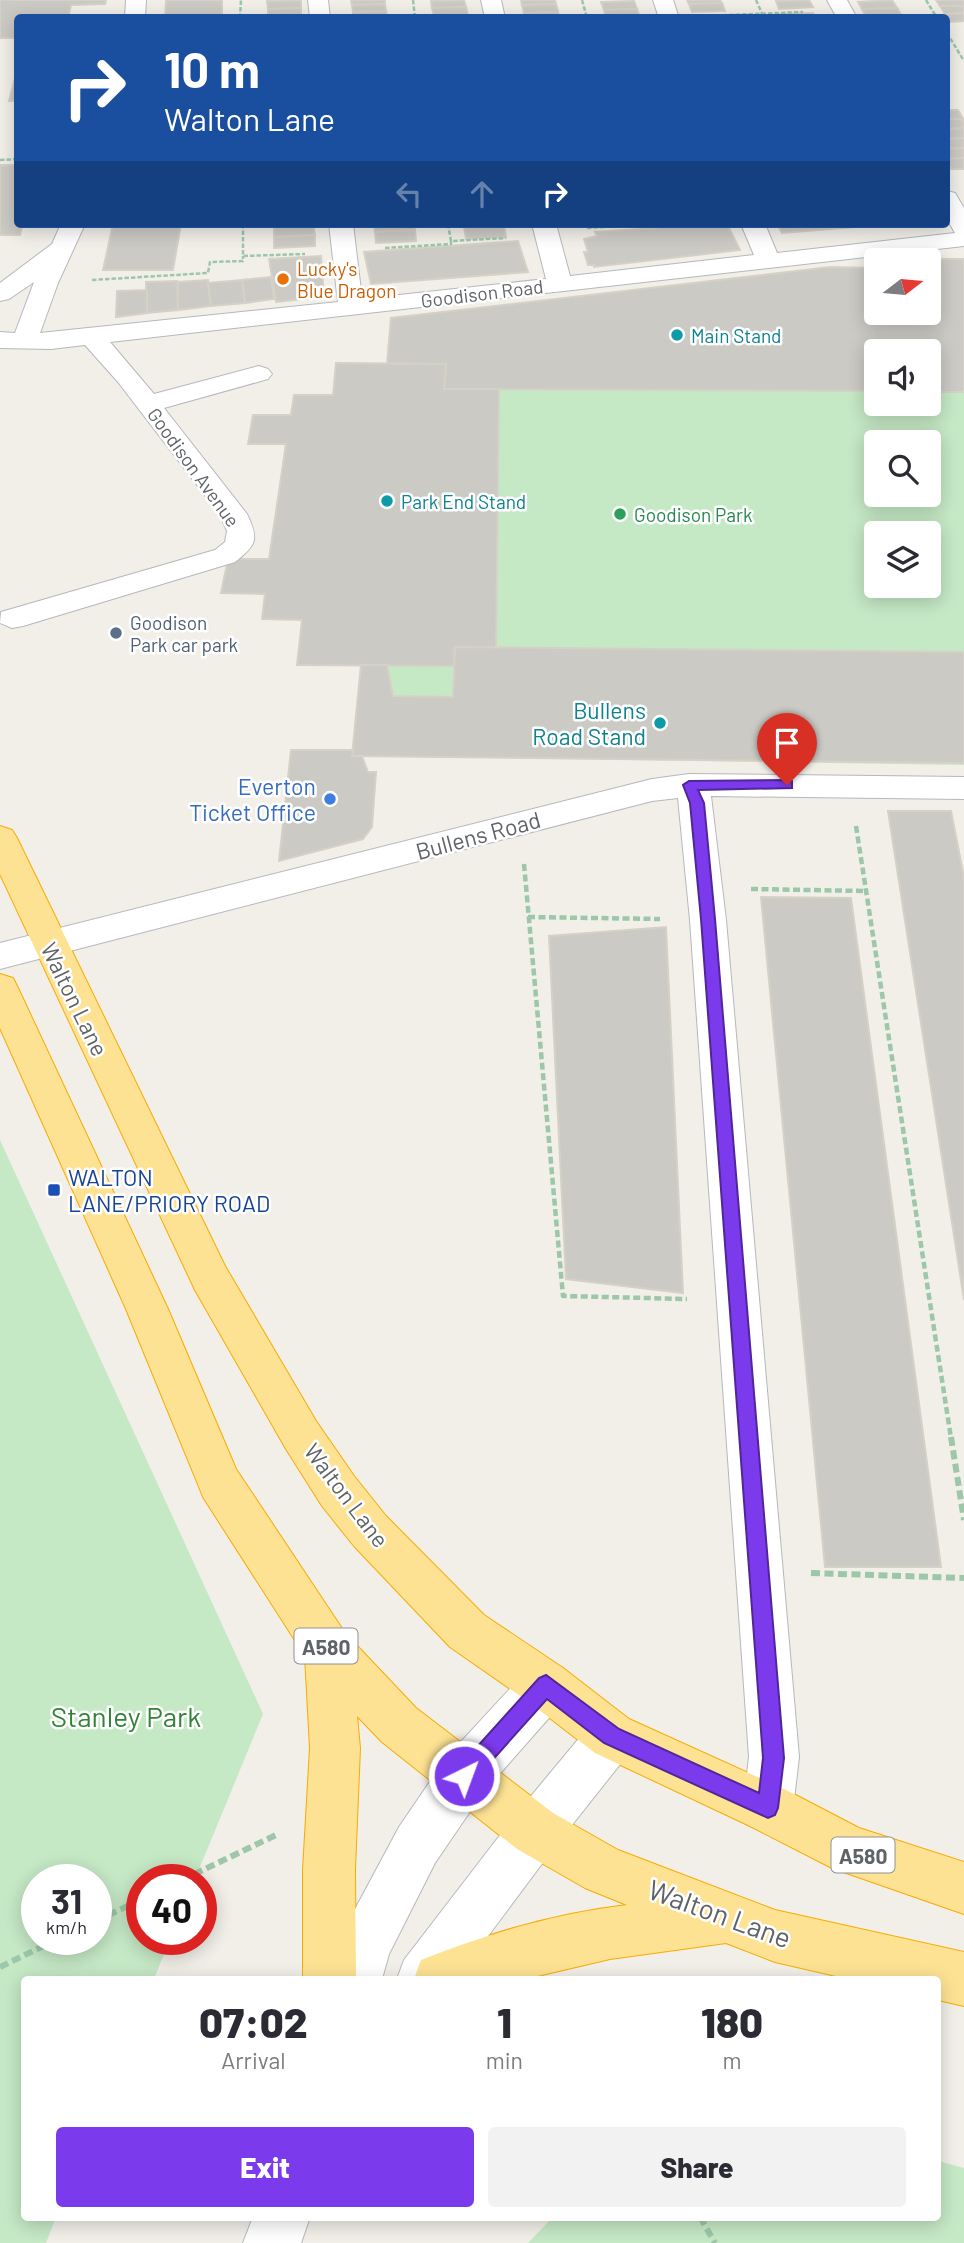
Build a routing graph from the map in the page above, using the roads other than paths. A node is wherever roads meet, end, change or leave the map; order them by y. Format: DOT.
graph roads {
  1 [pos="950,203"];
  2 [pos="341,228"];
  3 [pos="754,228"];
  4 [pos="964,229"];
  5 [pos="546,230"];
  6 [pos="69,233"];
  7 [pos="964,239"];
  8 [pos="769,262"];
  9 [pos="560,284"];
  10 [pos="0,294"];
  11 [pos="351,308"];
  12 [pos="91,337"];
  13 [pos="13,341"];
  14 [pos="259,374"];
  15 [pos="148,404"];
  16 [pos="12,619"];
  17 [pos="689,785"];
  18 [pos="964,788"];
  19 [pos="0,838"];
  20 [pos="48,943"];
  21 [pos="0,956"];
  22 [pos="0,988"];
  23 [pos="328,1650"];
  24 [pos="546,1685"];
  25 [pos="612,1736"];
  26 [pos="464,1776"];
  27 [pos="768,1808"];
  28 [pos="534,1831"];
  29 [pos="964,1888"];
  30 [pos="727,1919"];
  31 [pos="330,1976"];
  32 [pos="357,1976"];
  33 [pos="425,1976"];
  34 [pos="450,1976"];
  35 [pos="964,1979"];
  36 [pos="280,2221"];
  37 [pos="272,2243"];
  1 -- 4 [label="street"];
  2 -- 11 [label="street"];
  3 -- 8 [label="street"];
  5 -- 9 [label="street"];
  6 -- 10 [label="street"];
  6 -- 13 [label="street"];
  7 -- 8 [label="street, Goodison Road"];
  8 -- 9 [label="street, Goodison Road"];
  9 -- 11 [label="street, Goodison Road"];
  11 -- 12 [label="street, Goodison Road"];
  12 -- 13 [label="street, Goodison Road"];
  12 -- 15 [label="street, Goodison Avenue"];
  14 -- 15 [label="street"];
  15 -- 16 [label="street, Goodison Avenue"];
  17 -- 18 [label="street, Bullens Road"];
  17 -- 20 [label="street, Bullens Road"];
  17 -- 27 [label="street"];
  19 -- 20 [label="highway, Walton Lane / A580"];
  20 -- 21 [label="street, Bullens Road"];
  20 -- 24 [label="highway, Walton Lane / A580"];
  22 -- 23 [label="highway, Walton Lane / A580"];
  23 -- 26 [label="highway, Walton Lane / A580"];
  23 -- 31 [label="highway"];
  24 -- 25 [label="highway, Walton Lane / A580"];
  24 -- 26 [label="street"];
  25 -- 27 [label="highway, Walton Lane / A580"];
  25 -- 28 [label="street"];
  26 -- 28 [label="highway, Walton Lane / A580"];
  26 -- 32 [label="street"];
  27 -- 29 [label="highway, Walton Lane / A580"];
  28 -- 30 [label="highway, Walton Lane / A580"];
  28 -- 33 [label="street"];
  30 -- 34 [label="highway"];
  30 -- 35 [label="highway, Walton Lane / A580"];
  36 -- 37 [label="street"];
}
